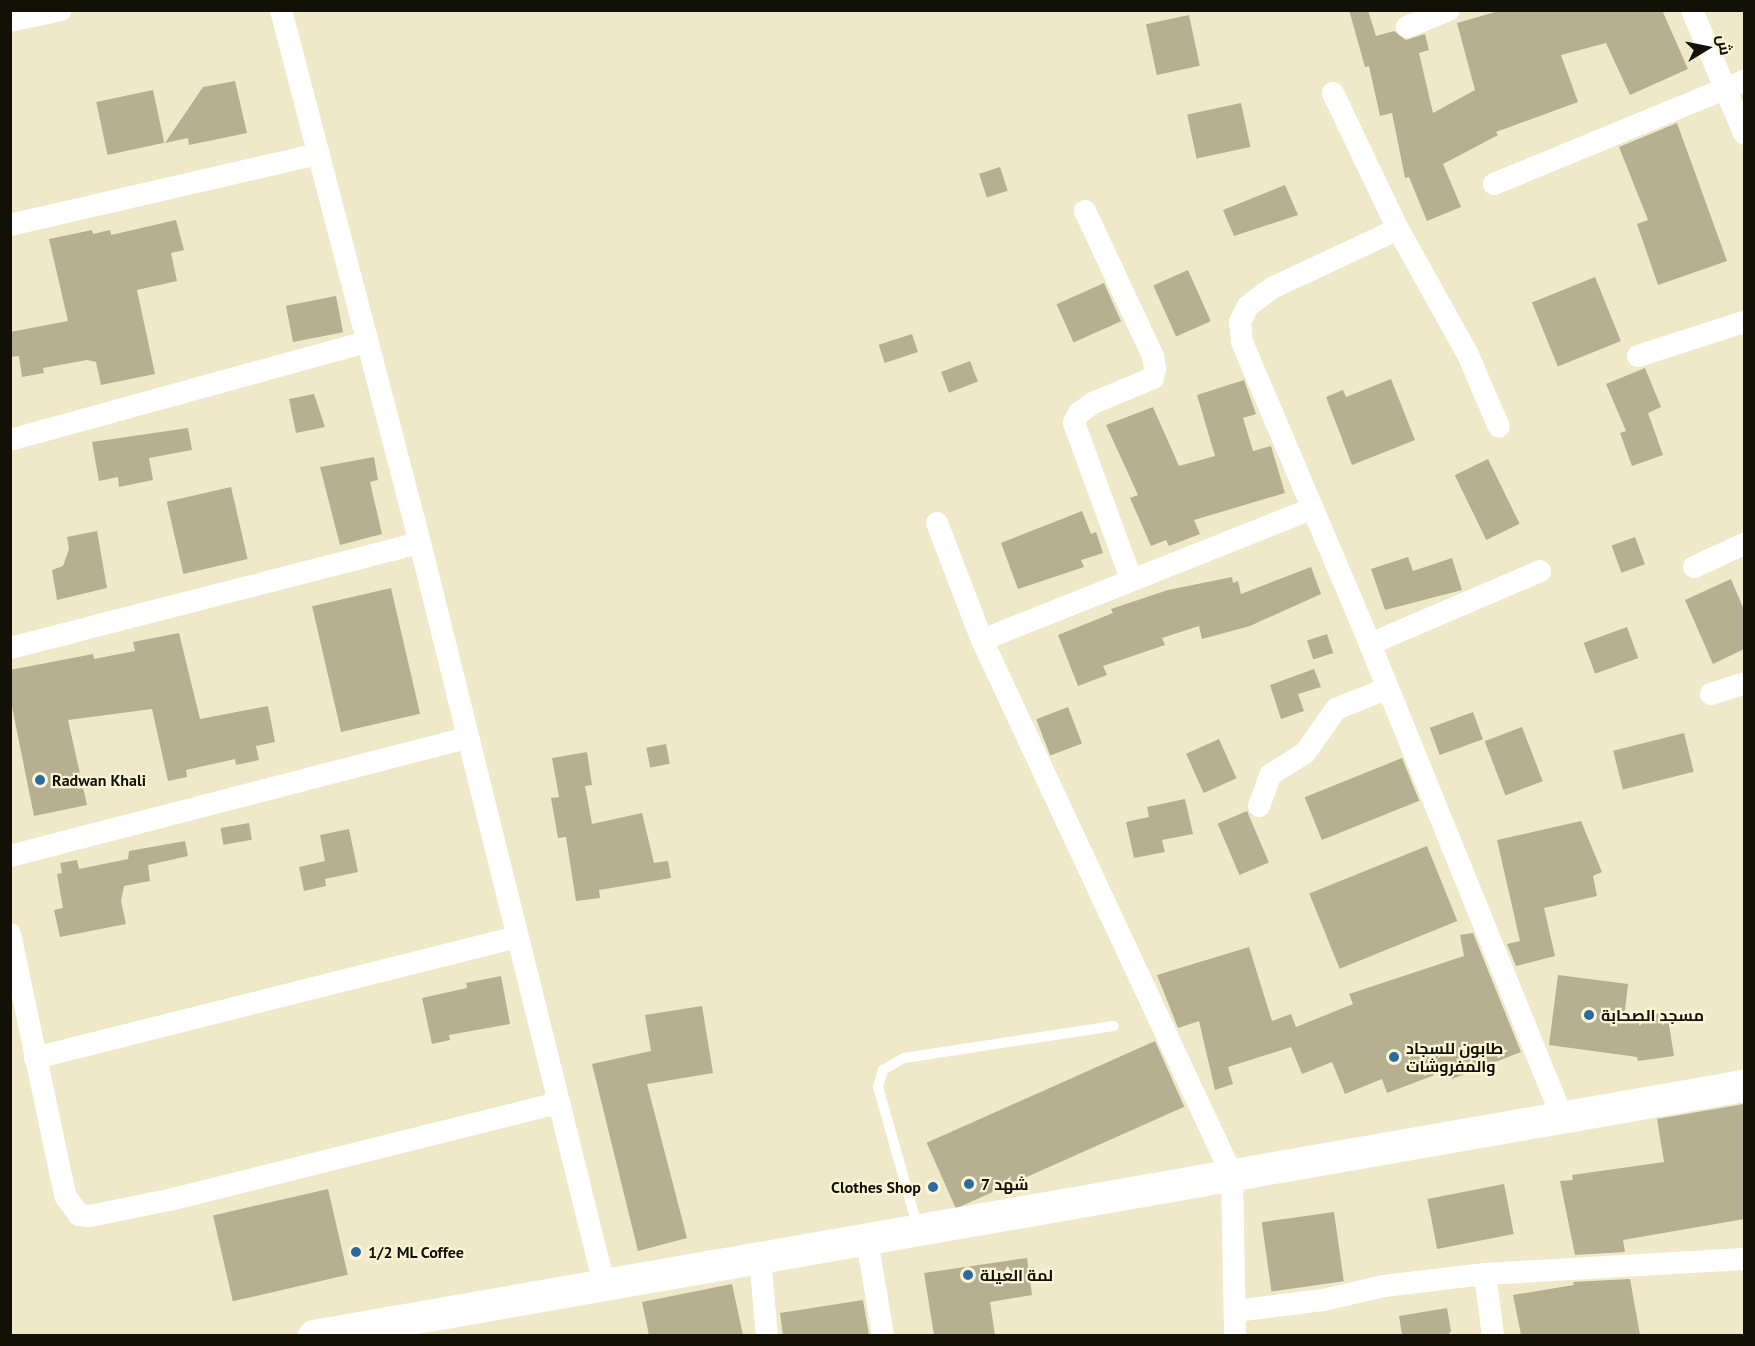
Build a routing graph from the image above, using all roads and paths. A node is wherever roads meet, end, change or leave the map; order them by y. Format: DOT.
graph roads {
  1 [pos="61,10"];
  2 [pos="281,10"];
  3 [pos="1449,10"];
  4 [pos="1692,10"];
  5 [pos="10,21"];
  6 [pos="1407,27"];
  7 [pos="1734,86"];
  8 [pos="1333,93"];
  9 [pos="1744,133"];
  10 [pos="318,154"];
  11 [pos="1494,184"];
  12 [pos="1085,211"];
  13 [pos="10,225"];
  14 [pos="1398,229"];
  15 [pos="1744,322"];
  16 [pos="365,342"];
  17 [pos="1638,356"];
  18 [pos="1499,427"];
  19 [pos="10,440"];
  20 [pos="1313,508"];
  21 [pos="937,523"];
  22 [pos="420,543"];
  23 [pos="1744,544"];
  24 [pos="1694,567"];
  25 [pos="1540,571"];
  26 [pos="1131,579"];
  27 [pos="982,640"];
  28 [pos="1370,644"];
  29 [pos="10,648"];
  30 [pos="1744,683"];
  31 [pos="1388,688"];
  32 [pos="1712,694"];
  33 [pos="465,738"];
  34 [pos="1260,806"];
  35 [pos="10,856"];
  36 [pos="10,934"];
  37 [pos="515,937"];
  38 [pos="1114,1026"];
  39 [pos="35,1058"];
  40 [pos="1744,1086"];
  41 [pos="557,1103"];
  42 [pos="1563,1119"];
  43 [pos="1232,1175"];
  44 [pos="919,1231"];
  45 [pos="867,1240"];
  46 [pos="760,1258"];
  47 [pos="1744,1259"];
  48 [pos="1485,1274"];
  49 [pos="604,1284"];
  50 [pos="1236,1311"];
  51 [pos="394,1328"];
  52 [pos="314,1335"];
  53 [pos="767,1335"];
  54 [pos="883,1335"];
  55 [pos="1235,1335"];
  56 [pos="1493,1335"];
  1 -- 5 [label="street"];
  2 -- 10 [label="street"];
  3 -- 6 [label="street"];
  4 -- 7 [label="street"];
  7 -- 9 [label="street"];
  7 -- 11 [label="street"];
  8 -- 14 [label="street"];
  10 -- 13 [label="street"];
  10 -- 16 [label="street"];
  12 -- 26 [label="street"];
  14 -- 18 [label="street"];
  14 -- 20 [label="street"];
  15 -- 17 [label="street"];
  16 -- 19 [label="street"];
  16 -- 22 [label="street"];
  20 -- 26 [label="street"];
  20 -- 28 [label="street"];
  21 -- 27 [label="street"];
  22 -- 29 [label="street"];
  22 -- 33 [label="street"];
  23 -- 24 [label="street"];
  25 -- 28 [label="street"];
  26 -- 27 [label="street"];
  27 -- 43 [label="street"];
  28 -- 31 [label="street"];
  30 -- 32 [label="street"];
  31 -- 34 [label="street"];
  31 -- 42 [label="street"];
  33 -- 35 [label="street"];
  33 -- 37 [label="street"];
  36 -- 39 [label="street"];
  37 -- 39 [label="street"];
  37 -- 41 [label="street"];
  38 -- 44 [label="lane"];
  39 -- 41 [label="street"];
  40 -- 42 [label="main road"];
  41 -- 49 [label="street"];
  42 -- 43 [label="main road"];
  43 -- 44 [label="main road"];
  43 -- 50 [label="street"];
  44 -- 45 [label="main road"];
  45 -- 46 [label="main road"];
  45 -- 54 [label="street"];
  46 -- 49 [label="main road"];
  46 -- 53 [label="street"];
  47 -- 48 [label="street"];
  48 -- 50 [label="street"];
  48 -- 56 [label="street"];
  49 -- 51 [label="main road"];
  50 -- 55 [label="street"];
  51 -- 52 [label="main road"];
}
